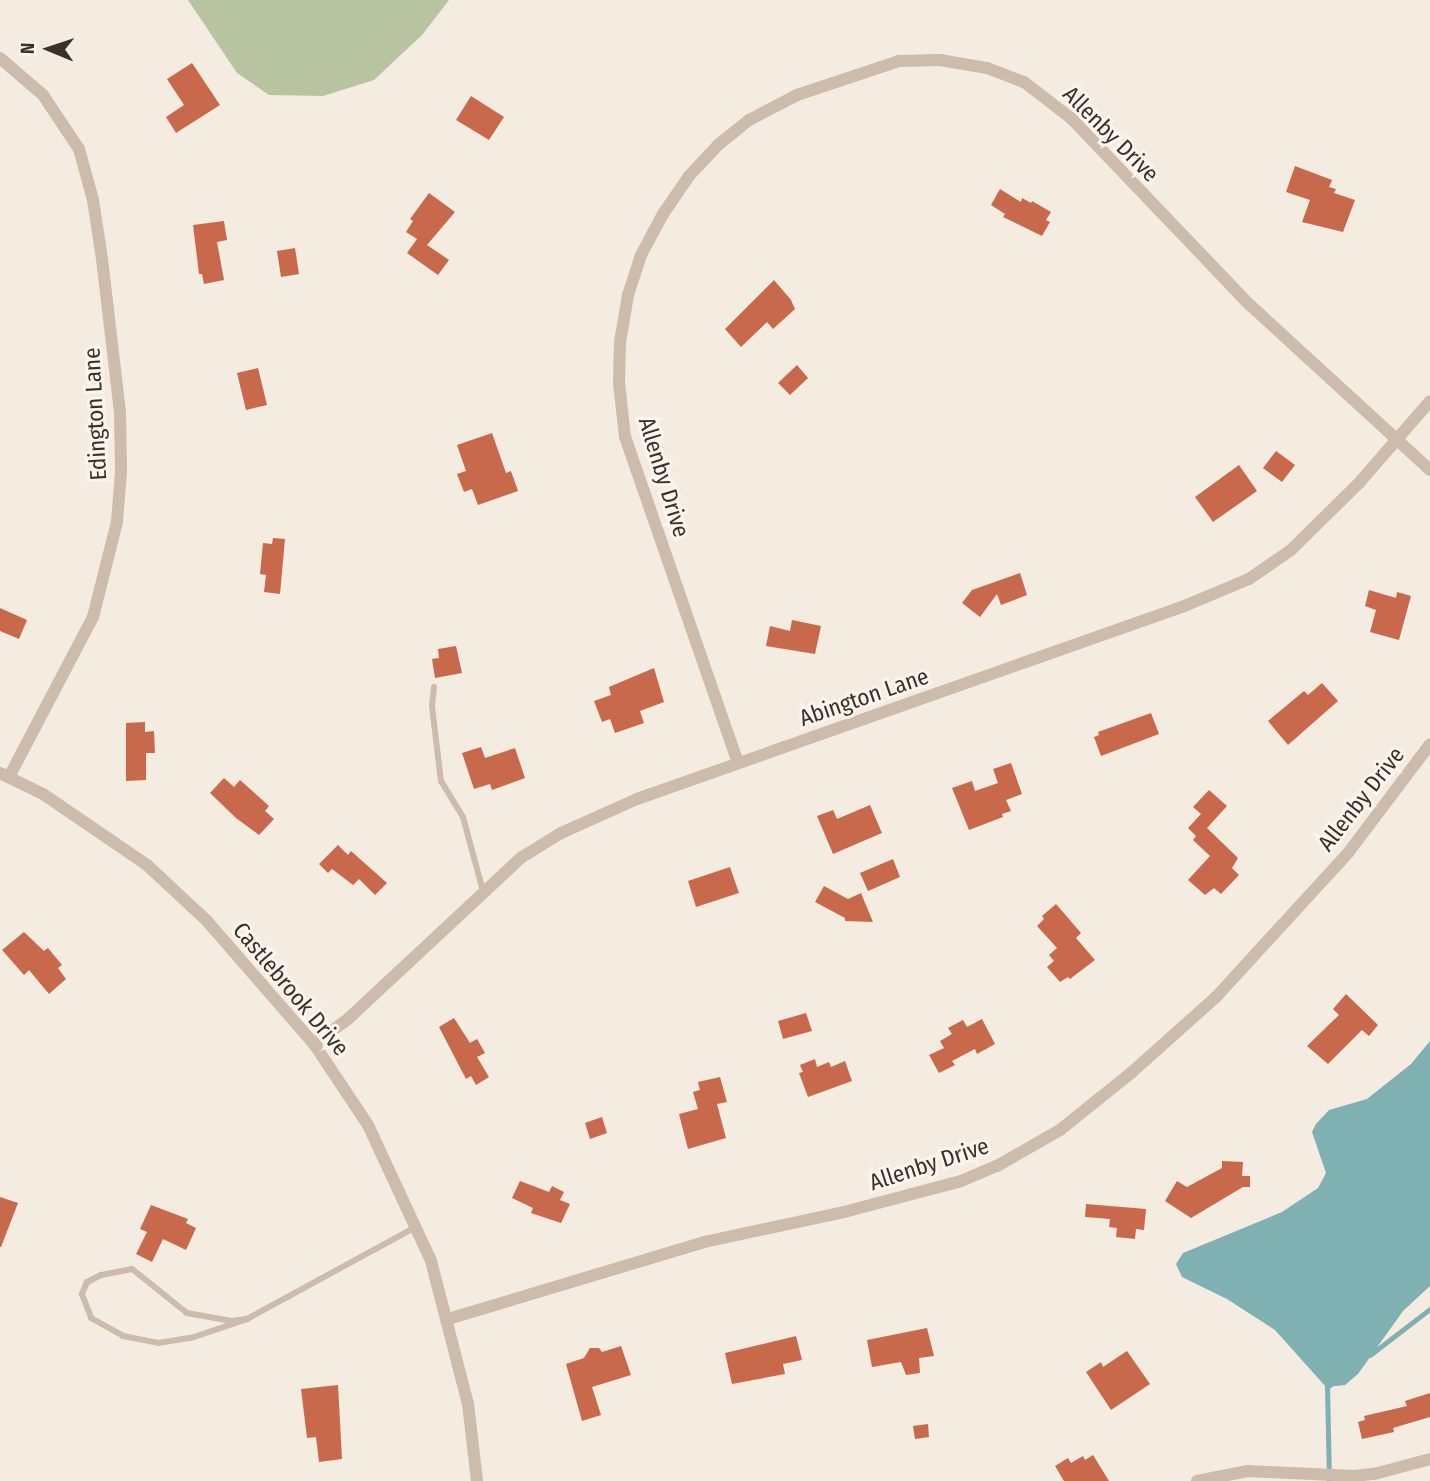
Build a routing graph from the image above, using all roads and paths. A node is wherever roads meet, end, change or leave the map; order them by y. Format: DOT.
graph roads {
  1 [pos="0,58"];
  2 [pos="1430,401"];
  3 [pos="1397,438"];
  4 [pos="1430,470"];
  5 [pos="434,687"];
  6 [pos="1430,744"];
  7 [pos="1426,760"];
  8 [pos="738,763"];
  9 [pos="4,775"];
  10 [pos="483,891"];
  11 [pos="314,1044"];
  12 [pos="418,1226"];
  13 [pos="247,1319"];
  14 [pos="448,1319"];
  15 [pos="1430,1459"];
  16 [pos="477,1481"];
  17 [pos="1197,1481"];
  1 -- 9 [label="street, Edington Lane"];
  2 -- 3 [label="street, Abington Lane"];
  3 -- 4 [label="street, Allenby Drive"];
  3 -- 8 [label="street, Abington Lane"];
  3 -- 8 [label="street, Allenby Drive"];
  5 -- 10 [label="lane"];
  6 -- 7 [label="street, Allenby Drive"];
  7 -- 14 [label="street, Allenby Drive"];
  8 -- 10 [label="street, Abington Lane"];
  9 -- 11 [label="street, Castlebrook Drive"];
  10 -- 11 [label="street, Abington Lane"];
  11 -- 12 [label="street, Castlebrook Drive"];
  12 -- 13 [label="lane"];
  12 -- 14 [label="street, Castlebrook Drive"];
  13 -- 13 [label="lane"];
  14 -- 16 [label="street, Castlebrook Drive"];
  15 -- 17 [label="street"];
}
